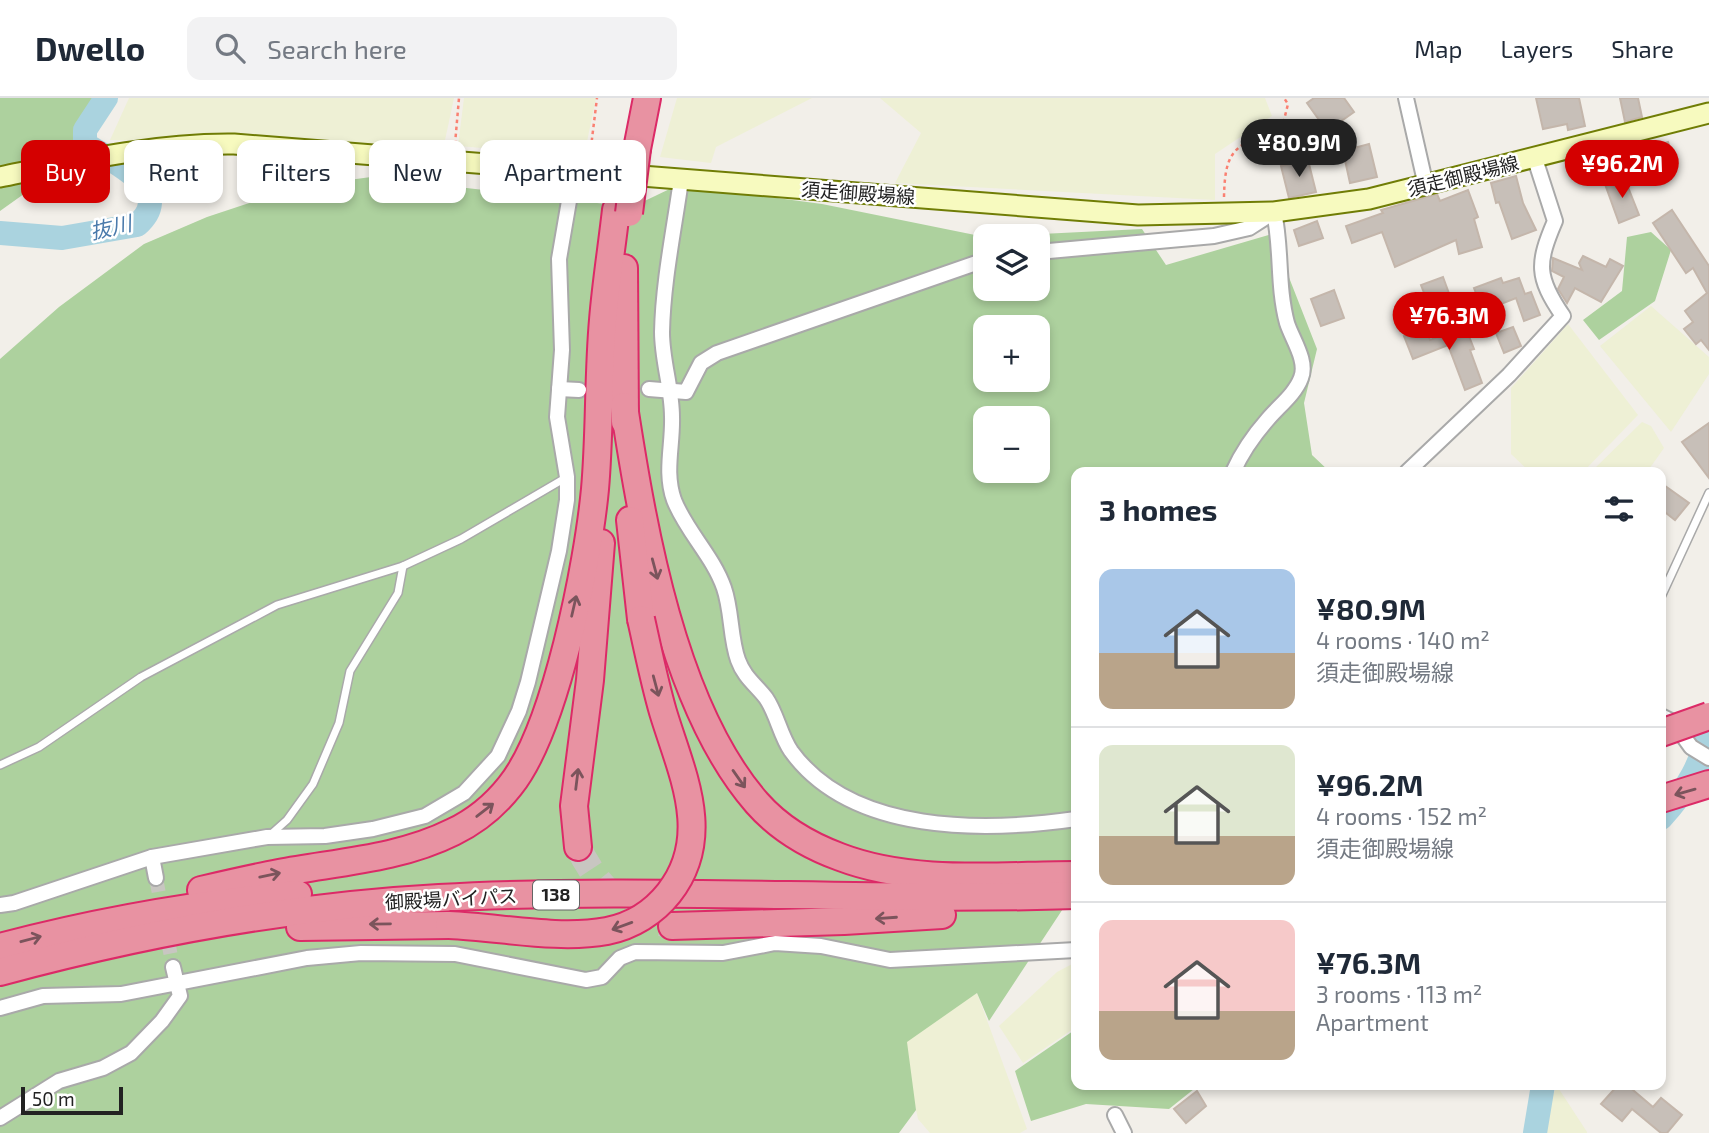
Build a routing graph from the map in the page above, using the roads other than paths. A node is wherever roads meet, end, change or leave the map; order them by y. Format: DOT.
graph roads {
  1 [pos="633,98"];
  2 [pos="646,98"];
  3 [pos="1406,98"];
  4 [pos="1709,113"];
  5 [pos="630,140"];
  6 [pos="633,140"];
  7 [pos="1535,159"];
  8 [pos="480,163"];
  9 [pos="0,177"];
  10 [pos="646,177"];
  11 [pos="681,180"];
  12 [pos="1426,186"];
  13 [pos="573,203"];
  14 [pos="623,203"];
  15 [pos="622,211"];
  16 [pos="1274,212"];
  17 [pos="1050,251"];
  18 [pos="973,264"];
  19 [pos="608,278"];
  20 [pos="649,389"];
  21 [pos="559,390"];
  22 [pos="579,390"];
  23 [pos="670,391"];
  24 [pos="624,406"];
  25 [pos="1235,467"];
  26 [pos="1412,467"];
  27 [pos="567,477"];
  28 [pos="1709,494"];
  29 [pos="403,566"];
  30 [pos="1666,586"];
  31 [pos="1709,716"];
  32 [pos="1666,718"];
  33 [pos="1666,731"];
  34 [pos="1709,758"];
  35 [pos="0,765"];
  36 [pos="1709,784"];
  37 [pos="1666,797"];
  38 [pos="1071,819"];
  39 [pos="267,837"];
  40 [pos="578,847"];
  41 [pos="152,857"];
  42 [pos="1071,875"];
  43 [pos="156,878"];
  44 [pos="1071,881"];
  45 [pos="1071,895"];
  46 [pos="1071,901"];
  47 [pos="0,905"];
  48 [pos="672,926"];
  49 [pos="62,931"];
  50 [pos="0,947"];
  51 [pos="1071,950"];
  52 [pos="41,961"];
  53 [pos="173,967"];
  54 [pos="0,972"];
  55 [pos="177,983"];
  56 [pos="0,1008"];
  57 [pos="1115,1115"];
  58 [pos="0,1118"];
  59 [pos="1124,1133"];
  1 -- 5 [label="highway"];
  2 -- 6 [label="highway"];
  3 -- 12 [label="street"];
  4 -- 7 [label="main road, 須走御殿場線"];
  7 -- 12 [label="main road, 須走御殿場線"];
  7 -- 26 [label="street"];
  8 -- 9 [label="main road, 須走御殿場線"];
  10 -- 11 [label="main road, 須走御殿場線"];
  11 -- 16 [label="main road, 須走御殿場線"];
  11 -- 23 [label="street"];
  12 -- 16 [label="main road, 須走御殿場線"];
  13 -- 21 [label="street"];
  14 -- 15 [label="highway"];
  15 -- 19 [label="highway"];
  15 -- 24 [label="highway"];
  16 -- 17 [label="street"];
  16 -- 25 [label="street"];
  18 -- 23 [label="street"];
  40 -- 19 [label="highway, one-way"];
  49 -- 19 [label="highway, one-way"];
  20 -- 23 [label="street"];
  21 -- 22 [label="street"];
  21 -- 27 [label="street"];
  23 -- 38 [label="street"];
  24 -- 42 [label="highway, one-way"];
  24 -- 52 [label="highway, one-way, bridge"];
  27 -- 29 [label="lane"];
  27 -- 39 [label="street"];
  28 -- 30 [label="lane"];
  29 -- 35 [label="lane"];
  29 -- 39 [label="lane"];
  31 -- 33 [label="highway, bridge"];
  32 -- 34 [label="street"];
  36 -- 37 [label="highway, one-way"];
  39 -- 41 [label="street"];
  41 -- 43 [label="street"];
  41 -- 47 [label="street"];
  44 -- 49 [label="highway, 御殿場バイパス / 138"];
  45 -- 52 [label="highway, 御殿場バイパス / 138"];
  46 -- 48 [label="highway, one-way"];
  50 -- 49 [label="highway, 御殿場バイパス / 138, one-way"];
  51 -- 55 [label="street"];
  52 -- 54 [label="highway, 御殿場バイパス / 138"];
  53 -- 55 [label="street"];
  55 -- 56 [label="street"];
  55 -- 58 [label="street"];
  57 -- 59 [label="street"];
}
